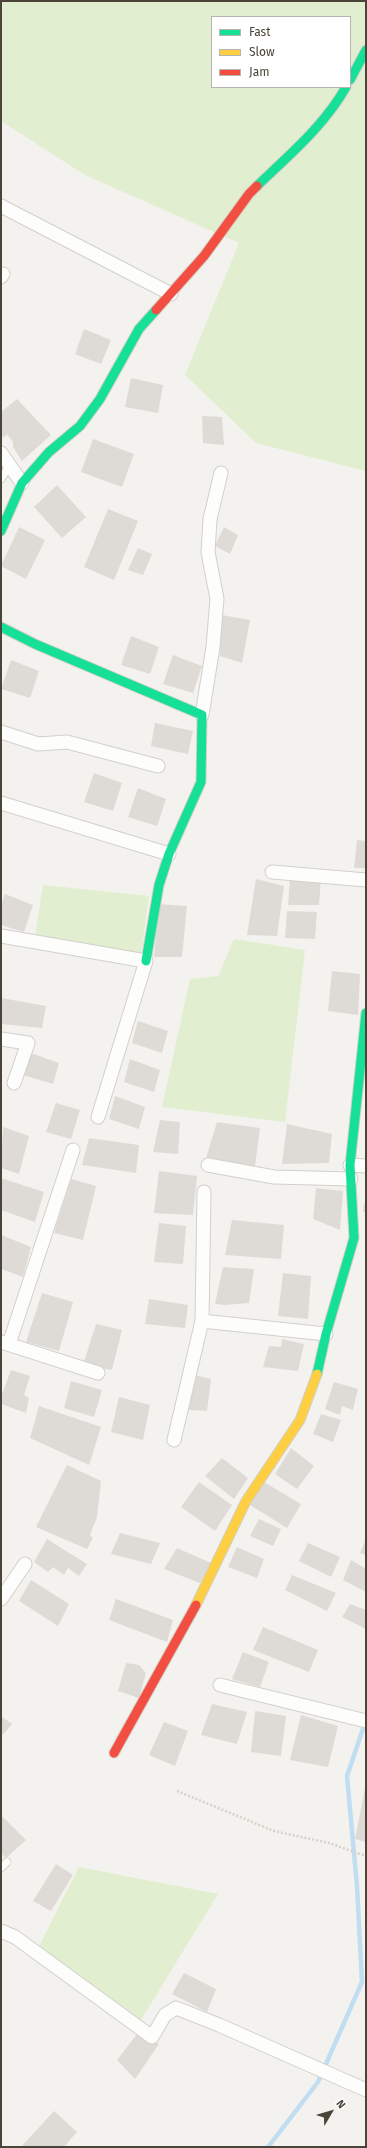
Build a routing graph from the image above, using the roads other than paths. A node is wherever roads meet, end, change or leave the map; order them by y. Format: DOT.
graph roads {
  1 [pos="366,50"];
  2 [pos="351,78"];
  3 [pos="345,88"];
  4 [pos="1,206"];
  5 [pos="171,294"];
  6 [pos="1,453"];
  7 [pos="10,465"];
  8 [pos="221,473"];
  9 [pos="1,479"];
  10 [pos="22,483"];
  11 [pos="1,531"];
  12 [pos="1,627"];
  13 [pos="202,715"];
  14 [pos="1,732"];
  15 [pos="158,766"];
  16 [pos="1,803"];
  17 [pos="169,854"];
  18 [pos="272,872"];
  19 [pos="366,880"];
  20 [pos="1,936"];
  21 [pos="146,961"];
  22 [pos="366,1014"];
  23 [pos="1,1039"];
  24 [pos="14,1083"];
  25 [pos="98,1117"];
  26 [pos="73,1150"];
  27 [pos="208,1165"];
  28 [pos="350,1165"];
  29 [pos="366,1166"];
  30 [pos="351,1179"];
  31 [pos="204,1192"];
  32 [pos="202,1321"];
  33 [pos="326,1334"];
  34 [pos="5,1343"];
  35 [pos="98,1373"];
  36 [pos="174,1440"];
  37 [pos="24,1564"];
  38 [pos="1,1599"];
  39 [pos="220,1685"];
  40 [pos="366,1721"];
  41 [pos="114,1753"];
  42 [pos="7,1862"];
  43 [pos="1,1868"];
  44 [pos="1,1931"];
  45 [pos="366,2090"];
  1 -- 2 [label="street"];
  3 -- 5 [label="street"];
  4 -- 5 [label="street"];
  5 -- 10 [label="street"];
  6 -- 7 [label="street"];
  7 -- 9 [label="lane"];
  7 -- 10 [label="street"];
  8 -- 13 [label="street"];
  10 -- 11 [label="street"];
  12 -- 13 [label="street"];
  13 -- 17 [label="street"];
  14 -- 15 [label="street"];
  16 -- 17 [label="street"];
  17 -- 21 [label="street"];
  18 -- 19 [label="street"];
  20 -- 21 [label="street"];
  21 -- 25 [label="street"];
  22 -- 28 [label="street"];
  23 -- 24 [label="street"];
  26 -- 34 [label="street"];
  27 -- 30 [label="street"];
  28 -- 29 [label="street"];
  28 -- 30 [label="street"];
  30 -- 33 [label="street"];
  31 -- 32 [label="street"];
  32 -- 33 [label="street"];
  32 -- 36 [label="street"];
  33 -- 41 [label="street"];
  34 -- 35 [label="street"];
  37 -- 38 [label="street"];
  39 -- 40 [label="street"];
  42 -- 43 [label="lane"];
  44 -- 45 [label="street"];
}
